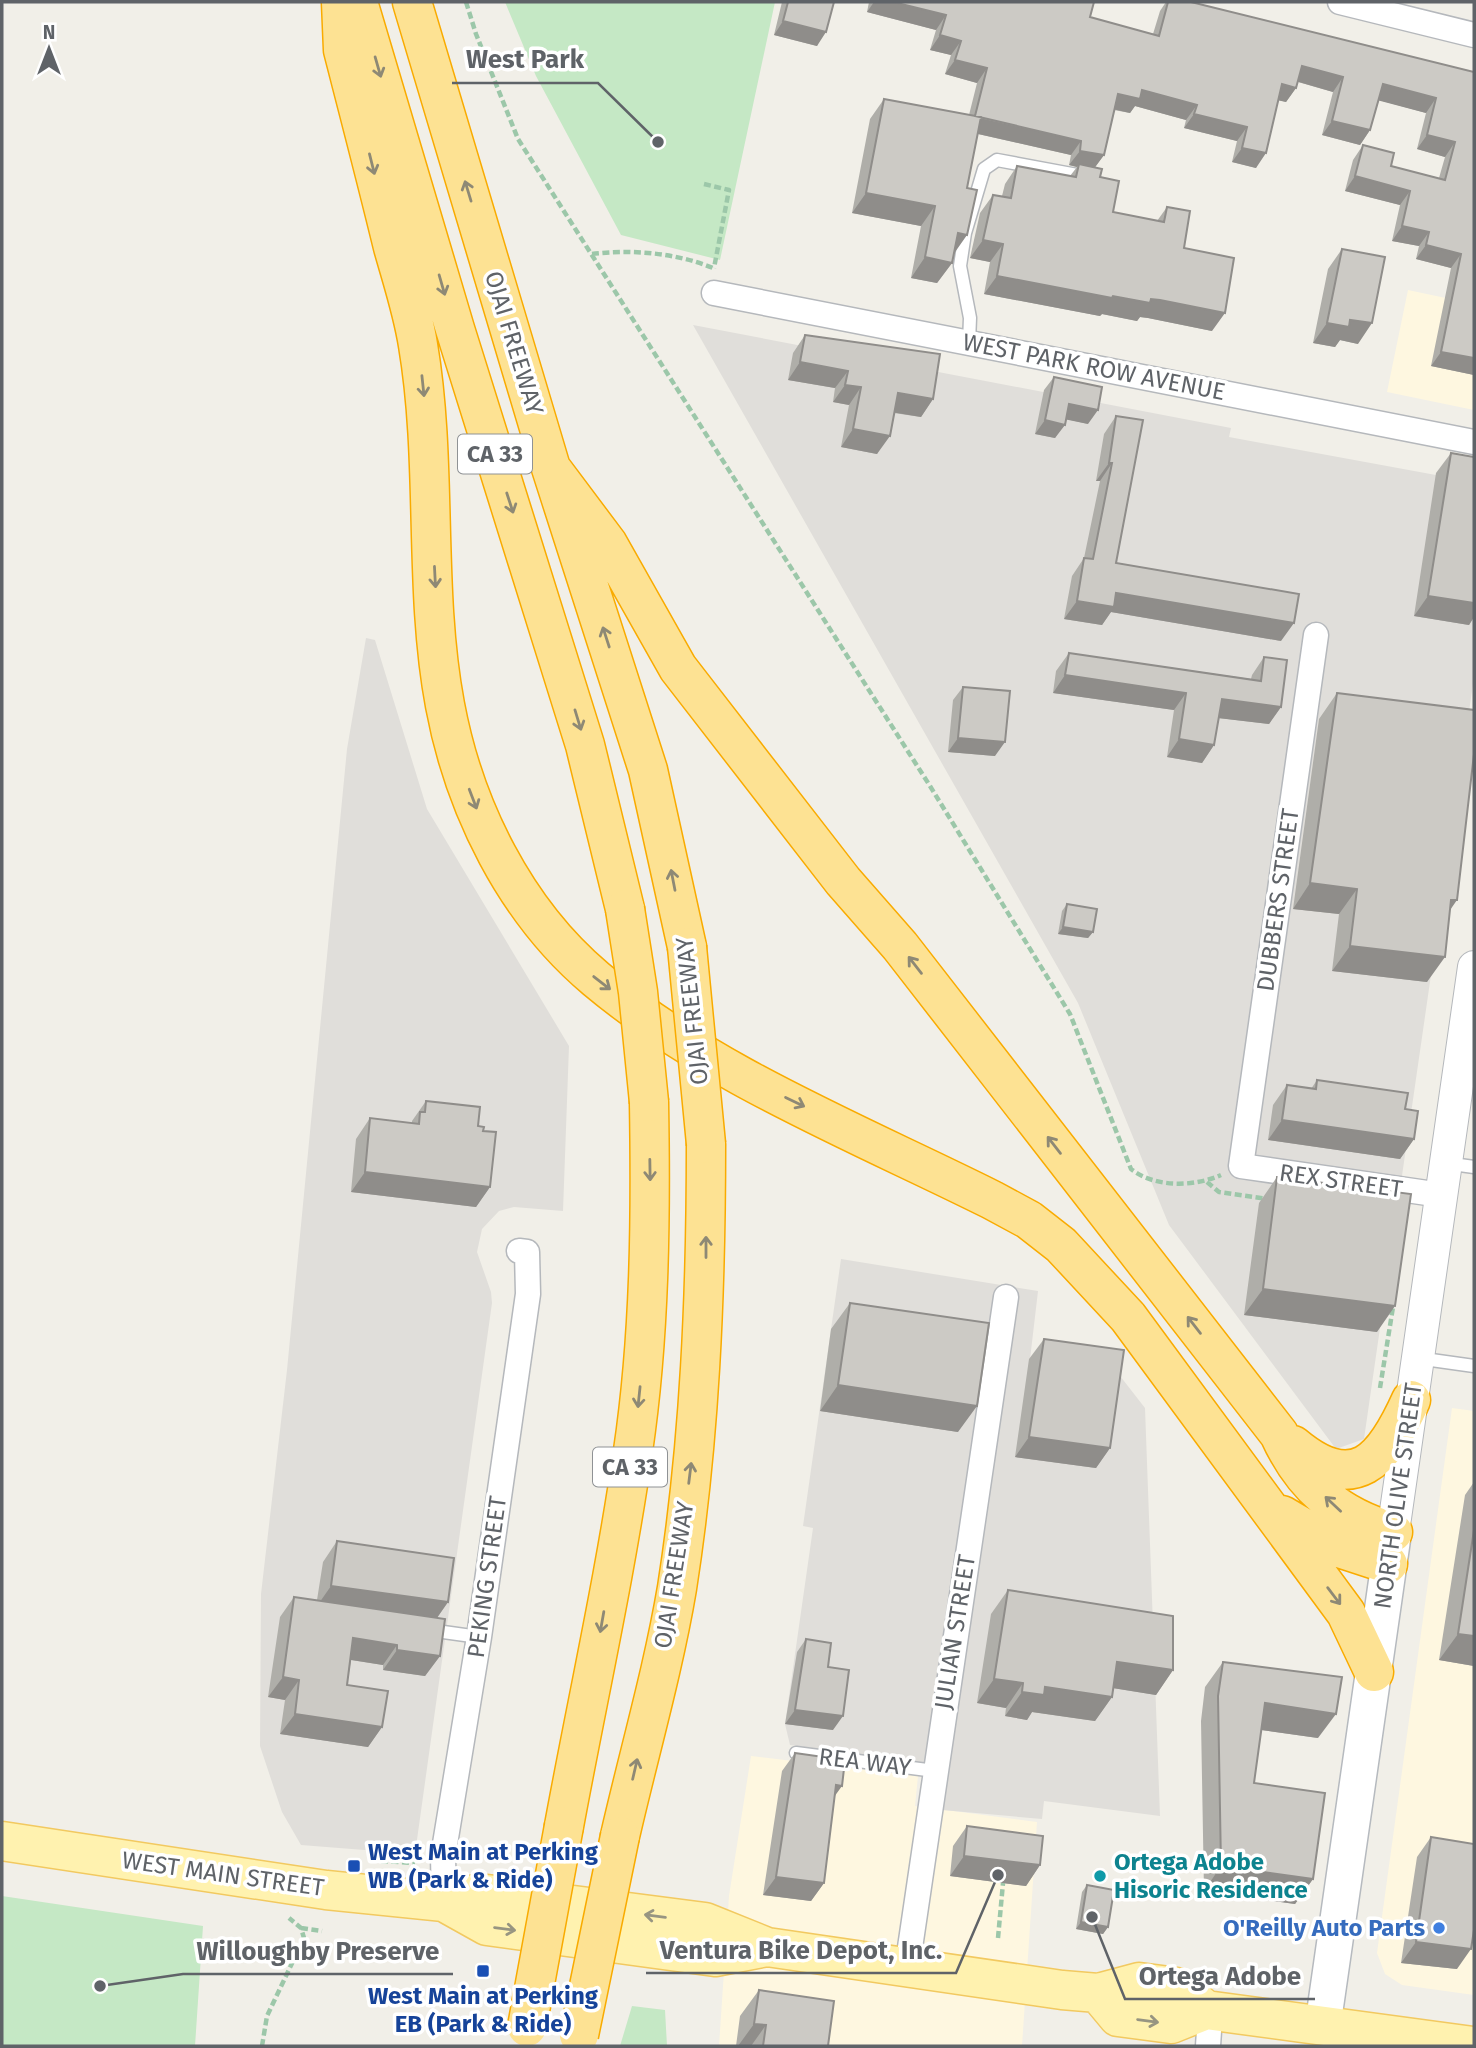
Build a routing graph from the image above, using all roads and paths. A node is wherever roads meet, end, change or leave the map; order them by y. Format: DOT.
graph roads {
  1 [pos="341,2"];
  2 [pos="358,2"];
  3 [pos="412,2"];
  4 [pos="466,2"];
  5 [pos="1340,2"];
  6 [pos="1474,36"];
  7 [pos="1102,180"];
  8 [pos="704,184"];
  9 [pos="592,254"];
  10 [pos="714,268"];
  11 [pos="714,293"];
  12 [pos="969,342"];
  13 [pos="1474,442"];
  14 [pos="551,468"];
  15 [pos="1315,635"];
  16 [pos="1474,967"];
  17 [pos="1460,1165"];
  18 [pos="1241,1166"];
  19 [pos="1207,1182"];
  20 [pos="1441,1195"];
  21 [pos="1272,1199"];
  22 [pos="523,1252"];
  23 [pos="1006,1297"];
  24 [pos="1393,1303"];
  25 [pos="1417,1358"];
  26 [pos="1474,1366"];
  27 [pos="1395,1400"];
  28 [pos="1279,1434"];
  29 [pos="1263,1502"];
  30 [pos="1391,1548"];
  31 [pos="411,1628"];
  32 [pos="479,1637"];
  33 [pos="1374,1672"];
  34 [pos="796,1753"];
  35 [pos="935,1771"];
  36 [pos="2,1841"];
  37 [pos="1003,1883"];
  38 [pos="444,1902"];
  39 [pos="322,1931"];
  40 [pos="998,1938"];
  41 [pos="907,1968"];
  42 [pos="1323,2024"];
  43 [pos="1207,2028"];
  44 [pos="525,2037"];
  45 [pos="578,2040"];
  46 [pos="262,2046"];
  47 [pos="1472,2046"];
  1 -- 29 [label="highway, one-way"];
  2 -- 44 [label="highway, CA 33, one-way, bridge"];
  14 -- 3 [label="highway, OJAI FREEWAY / CA 33, one-way"];
  4 -- 9 [label="path"];
  5 -- 6 [label="street"];
  7 -- 12 [label="lane"];
  8 -- 10 [label="path"];
  9 -- 10 [label="path"];
  9 -- 19 [label="path"];
  10 -- 11 [label="path"];
  11 -- 12 [label="street, WEST PARK ROW AVENUE"];
  12 -- 13 [label="street, WEST PARK ROW AVENUE"];
  28 -- 14 [label="highway, one-way"];
  45 -- 14 [label="highway, OJAI FREEWAY / CA 33, one-way, bridge"];
  15 -- 18 [label="street, DUBBERS STREET"];
  16 -- 17 [label="street, NORTH OLIVE STREET"];
  17 -- 20 [label="street, NORTH OLIVE STREET"];
  18 -- 19 [label="path"];
  18 -- 20 [label="street, REX STREET"];
  19 -- 21 [label="path"];
  20 -- 25 [label="street, NORTH OLIVE STREET"];
  22 -- 32 [label="street, PEKING STREET"];
  23 -- 35 [label="street, JULIAN STREET"];
  24 -- 27 [label="path"];
  25 -- 26 [label="lane"];
  25 -- 27 [label="street, NORTH OLIVE STREET"];
  27 -- 28 [label="highway"];
  27 -- 30 [label="street, NORTH OLIVE STREET"];
  30 -- 28 [label="highway, one-way"];
  29 -- 30 [label="highway"];
  29 -- 33 [label="highway, one-way"];
  30 -- 33 [label="main road, NORTH OLIVE STREET"];
  31 -- 32 [label="lane"];
  32 -- 38 [label="street, PEKING STREET"];
  33 -- 42 [label="main road, NORTH OLIVE STREET"];
  34 -- 35 [label="lane, REA WAY"];
  35 -- 41 [label="street, JULIAN STREET"];
  36 -- 38 [label="main road, WEST MAIN STREET"];
  37 -- 40 [label="path"];
  38 -- 41 [label="main road, WEST MAIN STREET"];
  39 -- 46 [label="path, WEST MAIN STREET"];
  41 -- 43 [label="main road, WEST MAIN STREET"];
  42 -- 43 [label="main road, WEST MAIN STREET"];
  42 -- 47 [label="main road, WEST MAIN STREET"];
}
